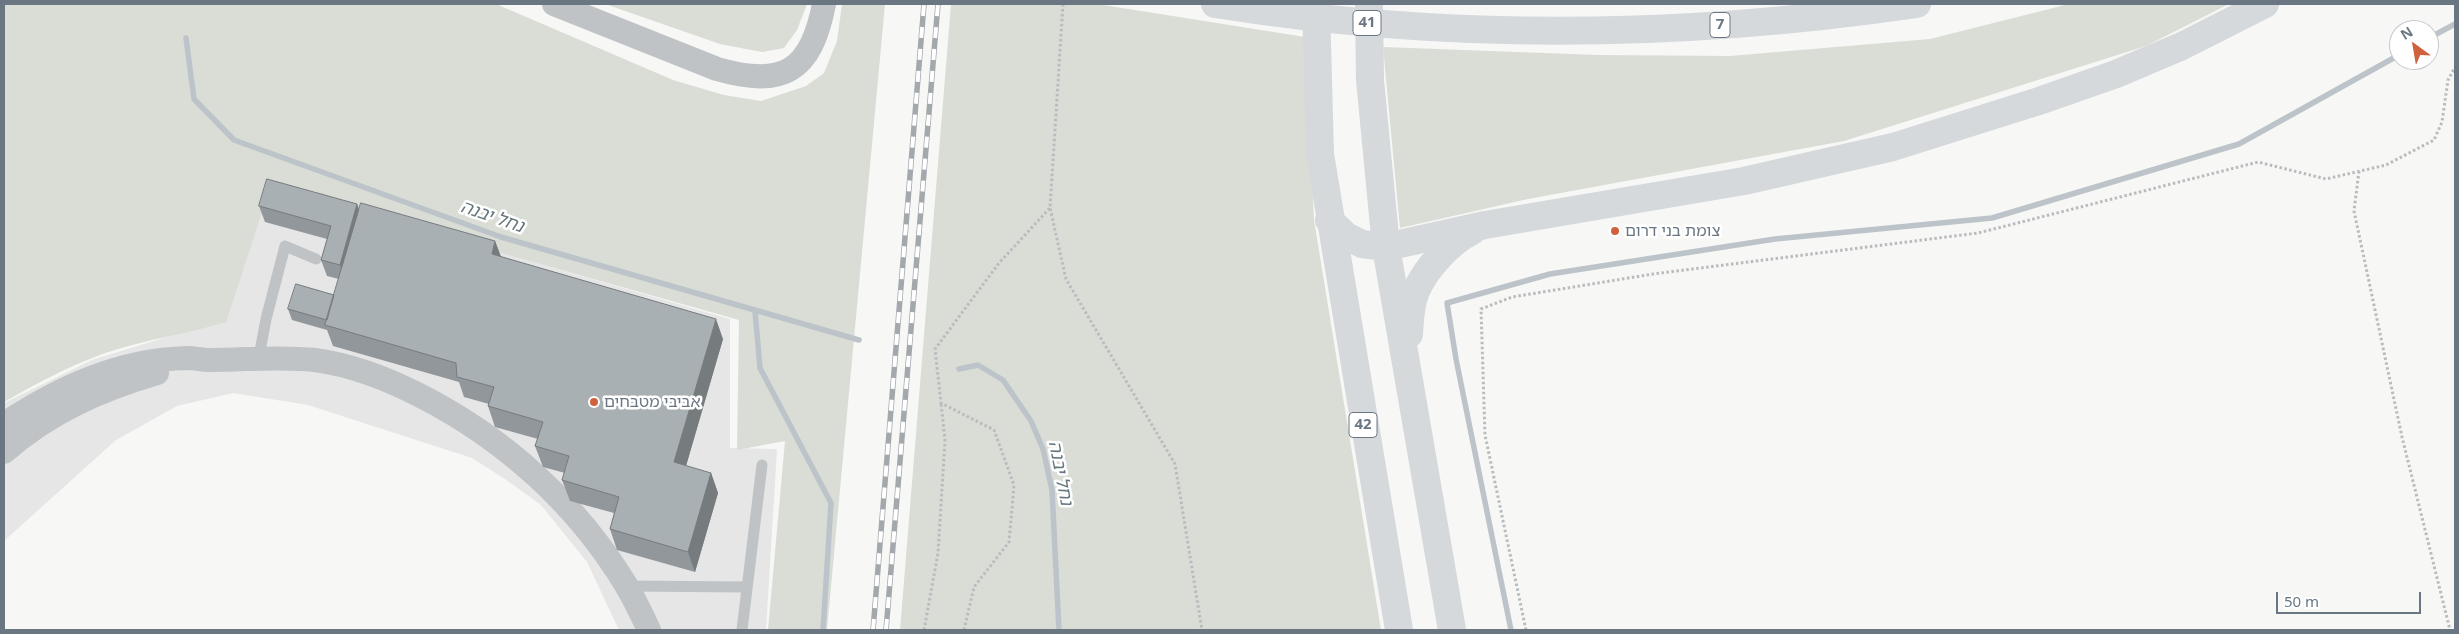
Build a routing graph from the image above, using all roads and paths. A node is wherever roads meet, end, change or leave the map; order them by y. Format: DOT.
graph roads {
  1 [pos="554,4"];
  2 [pos="824,4"];
  3 [pos="1064,4"];
  4 [pos="1215,4"];
  5 [pos="1316,4"];
  6 [pos="1369,4"];
  7 [pos="1918,4"];
  8 [pos="2265,4"];
  9 [pos="1521,32"];
  10 [pos="2455,67"];
  11 [pos="2359,171"];
  12 [pos="1050,208"];
  13 [pos="1329,220"];
  14 [pos="1485,225"];
  15 [pos="1386,247"];
  16 [pos="316,259"];
  17 [pos="259,357"];
  18 [pos="210,360"];
  19 [pos="1408,373"];
  20 [pos="941,403"];
  21 [pos="4,424"];
  22 [pos="4,452"];
  23 [pos="762,465"];
  24 [pos="626,586"];
  25 [pos="748,587"];
  26 [pos="649,630"];
  27 [pos="742,630"];
  28 [pos="924,630"];
  29 [pos="964,630"];
  30 [pos="1202,630"];
  31 [pos="1398,630"];
  32 [pos="1452,630"];
  33 [pos="1526,630"];
  34 [pos="2450,630"];
  1 -- 2 [label="street"];
  3 -- 12 [label="path"];
  4 -- 9 [label="highway, 41"];
  5 -- 13 [label="highway, 42"];
  6 -- 15 [label="highway"];
  7 -- 9 [label="highway, 7"];
  8 -- 14 [label="highway"];
  10 -- 11 [label="path"];
  11 -- 33 [label="path"];
  11 -- 34 [label="path"];
  12 -- 20 [label="path"];
  12 -- 30 [label="path"];
  13 -- 15 [label="highway"];
  13 -- 31 [label="highway, 42"];
  14 -- 15 [label="highway"];
  14 -- 19 [label="highway"];
  15 -- 19 [label="highway"];
  16 -- 17 [label="lane"];
  17 -- 18 [label="street"];
  17 -- 24 [label="street"];
  18 -- 21 [label="street"];
  18 -- 22 [label="street"];
  19 -- 32 [label="highway"];
  20 -- 28 [label="path"];
  20 -- 29 [label="path"];
  23 -- 25 [label="lane"];
  24 -- 25 [label="lane"];
  24 -- 26 [label="street"];
  25 -- 27 [label="lane"];
}
